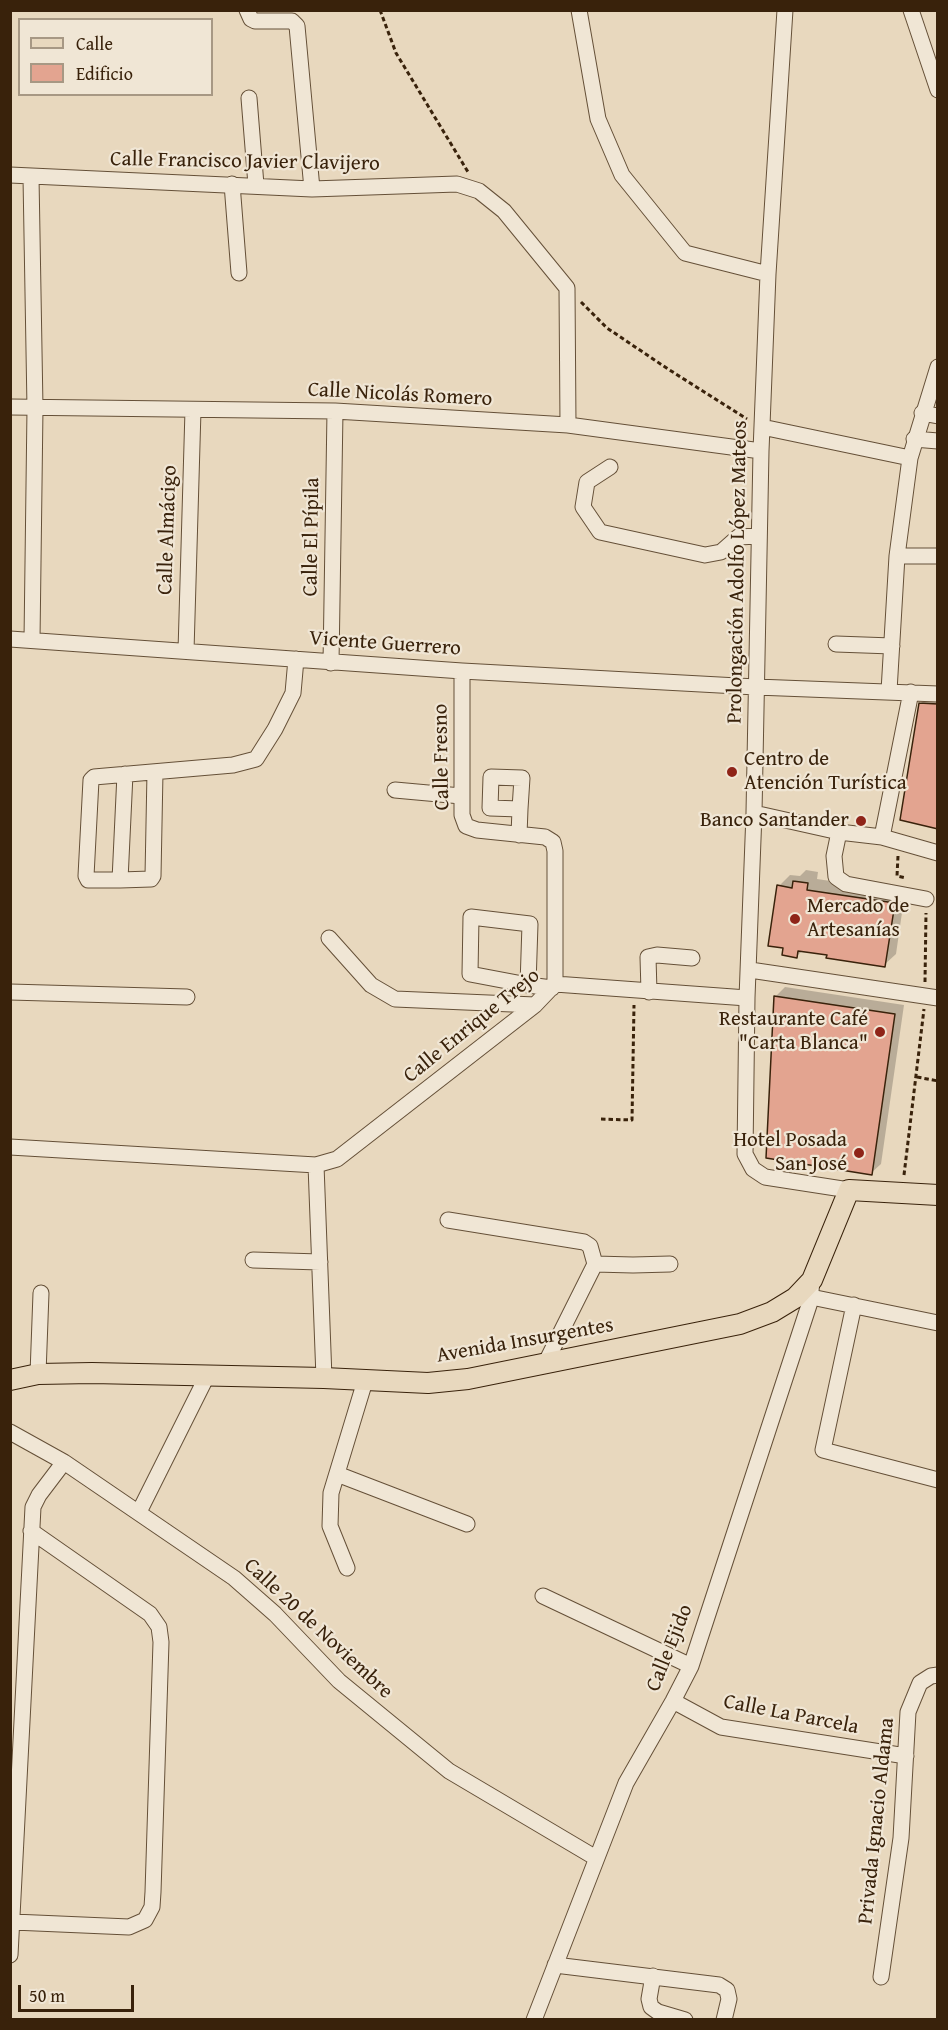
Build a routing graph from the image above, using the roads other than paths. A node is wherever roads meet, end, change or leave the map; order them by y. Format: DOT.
graph roads {
  1 [pos="247,10"];
  2 [pos="579,10"];
  3 [pos="785,10"];
  4 [pos="911,10"];
  5 [pos="938,90"];
  6 [pos="249,98"];
  7 [pos="10,175"];
  8 [pos="31,177"];
  9 [pos="232,184"];
  10 [pos="256,185"];
  11 [pos="312,189"];
  12 [pos="239,273"];
  13 [pos="768,274"];
  14 [pos="937,366"];
  15 [pos="10,407"];
  16 [pos="35,408"];
  17 [pos="193,410"];
  18 [pos="335,411"];
  19 [pos="930,414"];
  20 [pos="568,425"];
  21 [pos="762,427"];
  22 [pos="914,439"];
  23 [pos="938,441"];
  24 [pos="761,452"];
  25 [pos="910,458"];
  26 [pos="610,467"];
  27 [pos="759,536"];
  28 [pos="897,556"];
  29 [pos="938,556"];
  30 [pos="10,639"];
  31 [pos="32,640"];
  32 [pos="836,644"];
  33 [pos="892,646"];
  34 [pos="186,651"];
  35 [pos="296,659"];
  36 [pos="331,663"];
  37 [pos="462,671"];
  38 [pos="756,687"];
  39 [pos="889,691"];
  40 [pos="911,692"];
  41 [pos="938,694"];
  42 [pos="155,772"];
  43 [pos="125,774"];
  44 [pos="396,790"];
  45 [pos="461,795"];
  46 [pos="520,809"];
  47 [pos="754,813"];
  48 [pos="838,832"];
  49 [pos="519,835"];
  50 [pos="882,837"];
  51 [pos="938,853"];
  52 [pos="120,880"];
  53 [pos="926,899"];
  54 [pos="329,938"];
  55 [pos="692,958"];
  56 [pos="750,970"];
  57 [pos="528,985"];
  58 [pos="554,986"];
  59 [pos="642,991"];
  60 [pos="10,992"];
  61 [pos="931,997"];
  62 [pos="187,998"];
  63 [pos="747,998"];
  64 [pos="535,1005"];
  65 [pos="10,1147"];
  66 [pos="316,1165"];
  67 [pos="849,1190"];
  68 [pos="938,1195"];
  69 [pos="448,1221"];
  70 [pos="253,1260"];
  71 [pos="320,1262"];
  72 [pos="595,1264"];
  73 [pos="670,1264"];
  74 [pos="811,1288"];
  75 [pos="41,1293"];
  76 [pos="854,1305"];
  77 [pos="938,1323"];
  78 [pos="545,1364"];
  79 [pos="38,1374"];
  80 [pos="207,1376"];
  81 [pos="324,1378"];
  82 [pos="10,1380"];
  83 [pos="365,1381"];
  84 [pos="10,1432"];
  85 [pos="64,1462"];
  86 [pos="337,1474"];
  87 [pos="938,1480"];
  88 [pos="139,1512"];
  89 [pos="467,1524"];
  90 [pos="31,1531"];
  91 [pos="347,1568"];
  92 [pos="543,1596"];
  93 [pos="691,1666"];
  94 [pos="934,1676"];
  95 [pos="673,1701"];
  96 [pos="906,1756"];
  97 [pos="596,1858"];
  98 [pos="12,1922"];
  99 [pos="10,1955"];
  100 [pos="555,1965"];
  101 [pos="653,1976"];
  102 [pos="881,1977"];
  103 [pos="534,2019"];
  104 [pos="685,2019"];
  105 [pos="724,2019"];
  1 -- 11 [label="street"];
  2 -- 13 [label="street"];
  3 -- 13 [label="street, Prolongación Adolfo López Mateos"];
  4 -- 5 [label="street"];
  6 -- 10 [label="street"];
  7 -- 8 [label="street, Calle Francisco Javier Clavijero"];
  8 -- 9 [label="street, Calle Francisco Javier Clavijero"];
  8 -- 16 [label="street"];
  9 -- 10 [label="street, Calle Francisco Javier Clavijero"];
  9 -- 12 [label="street"];
  10 -- 11 [label="street, Calle Francisco Javier Clavijero"];
  11 -- 20 [label="street, Calle Francisco Javier Clavijero"];
  13 -- 21 [label="street, Prolongación Adolfo López Mateos"];
  14 -- 19 [label="street"];
  15 -- 16 [label="street, Calle Nicolás Romero"];
  16 -- 17 [label="street, Calle Nicolás Romero"];
  16 -- 31 [label="street"];
  17 -- 18 [label="street, Calle Nicolás Romero"];
  17 -- 34 [label="street, Calle Almácigo"];
  18 -- 20 [label="street, Calle Nicolás Romero"];
  18 -- 36 [label="street, Calle El Pípila"];
  19 -- 22 [label="street"];
  20 -- 24 [label="street, Calle Nicolás Romero"];
  21 -- 24 [label="street, Prolongación Adolfo López Mateos"];
  21 -- 25 [label="street"];
  22 -- 23 [label="street"];
  22 -- 25 [label="street"];
  24 -- 27 [label="street, Prolongación Adolfo López Mateos"];
  25 -- 28 [label="street"];
  26 -- 27 [label="street"];
  27 -- 38 [label="street, Prolongación Adolfo López Mateos"];
  28 -- 29 [label="street"];
  28 -- 33 [label="street"];
  30 -- 31 [label="street, Vicente Guerrero"];
  31 -- 34 [label="street, Vicente Guerrero"];
  32 -- 33 [label="street"];
  33 -- 39 [label="street"];
  34 -- 35 [label="street, Vicente Guerrero"];
  35 -- 36 [label="street, Vicente Guerrero"];
  35 -- 42 [label="street"];
  36 -- 37 [label="street, Vicente Guerrero"];
  37 -- 38 [label="street, Vicente Guerrero"];
  37 -- 45 [label="street, Calle Fresno"];
  38 -- 39 [label="street, Vicente Guerrero"];
  38 -- 47 [label="street, Prolongación Adolfo López Mateos"];
  39 -- 40 [label="street, Vicente Guerrero"];
  40 -- 41 [label="street, Vicente Guerrero"];
  40 -- 50 [label="street"];
  42 -- 43 [label="street"];
  42 -- 52 [label="street"];
  43 -- 52 [label="street"];
  43 -- 52 [label="street"];
  44 -- 45 [label="street"];
  45 -- 49 [label="street, Calle Fresno"];
  46 -- 49 [label="street"];
  47 -- 48 [label="street"];
  47 -- 56 [label="street, Prolongación Adolfo López Mateos"];
  48 -- 50 [label="street"];
  48 -- 53 [label="street"];
  49 -- 58 [label="street, Calle Fresno"];
  50 -- 51 [label="street"];
  54 -- 64 [label="street"];
  55 -- 59 [label="street"];
  56 -- 61 [label="street"];
  56 -- 63 [label="street, Prolongación Adolfo López Mateos"];
  57 -- 57 [label="street"];
  57 -- 58 [label="street"];
  58 -- 59 [label="street, Calle Enrique Trejo"];
  58 -- 64 [label="street, Calle Enrique Trejo"];
  59 -- 63 [label="street, Calle Enrique Trejo"];
  60 -- 62 [label="street"];
  63 -- 67 [label="street, Prolongación Adolfo López Mateos"];
  64 -- 66 [label="street, Calle Enrique Trejo"];
  65 -- 66 [label="street, Calle Enrique Trejo"];
  66 -- 71 [label="street"];
  67 -- 68 [label="main road"];
  67 -- 74 [label="main road, Avenida Insurgentes"];
  69 -- 72 [label="street"];
  70 -- 71 [label="street"];
  71 -- 81 [label="street"];
  72 -- 73 [label="street"];
  72 -- 78 [label="street"];
  74 -- 76 [label="street"];
  74 -- 78 [label="main road, Avenida Insurgentes"];
  74 -- 93 [label="street, Calle Ejido"];
  75 -- 79 [label="street"];
  76 -- 77 [label="street"];
  76 -- 87 [label="street"];
  78 -- 83 [label="main road, Avenida Insurgentes"];
  79 -- 80 [label="main road, Avenida Insurgentes"];
  79 -- 82 [label="main road, Avenida Insurgentes"];
  80 -- 81 [label="main road, Avenida Insurgentes"];
  80 -- 88 [label="street"];
  81 -- 83 [label="main road, Avenida Insurgentes"];
  83 -- 86 [label="street"];
  84 -- 85 [label="street, Calle 20 de Noviembre"];
  85 -- 88 [label="street, Calle 20 de Noviembre"];
  85 -- 90 [label="street"];
  86 -- 89 [label="street"];
  86 -- 91 [label="street"];
  88 -- 97 [label="street, Calle 20 de Noviembre"];
  90 -- 98 [label="street"];
  90 -- 98 [label="street"];
  92 -- 93 [label="street"];
  93 -- 95 [label="street, Calle Ejido"];
  94 -- 96 [label="street, Privada Ignacio Aldama"];
  95 -- 96 [label="street, Calle La Parcela"];
  95 -- 97 [label="street, Calle Ejido"];
  96 -- 102 [label="street, Privada Ignacio Aldama"];
  97 -- 100 [label="street, Calle Ejido"];
  98 -- 99 [label="street"];
  100 -- 101 [label="street"];
  100 -- 103 [label="street, Calle Ejido"];
  101 -- 104 [label="street"];
  101 -- 105 [label="street"];
}
